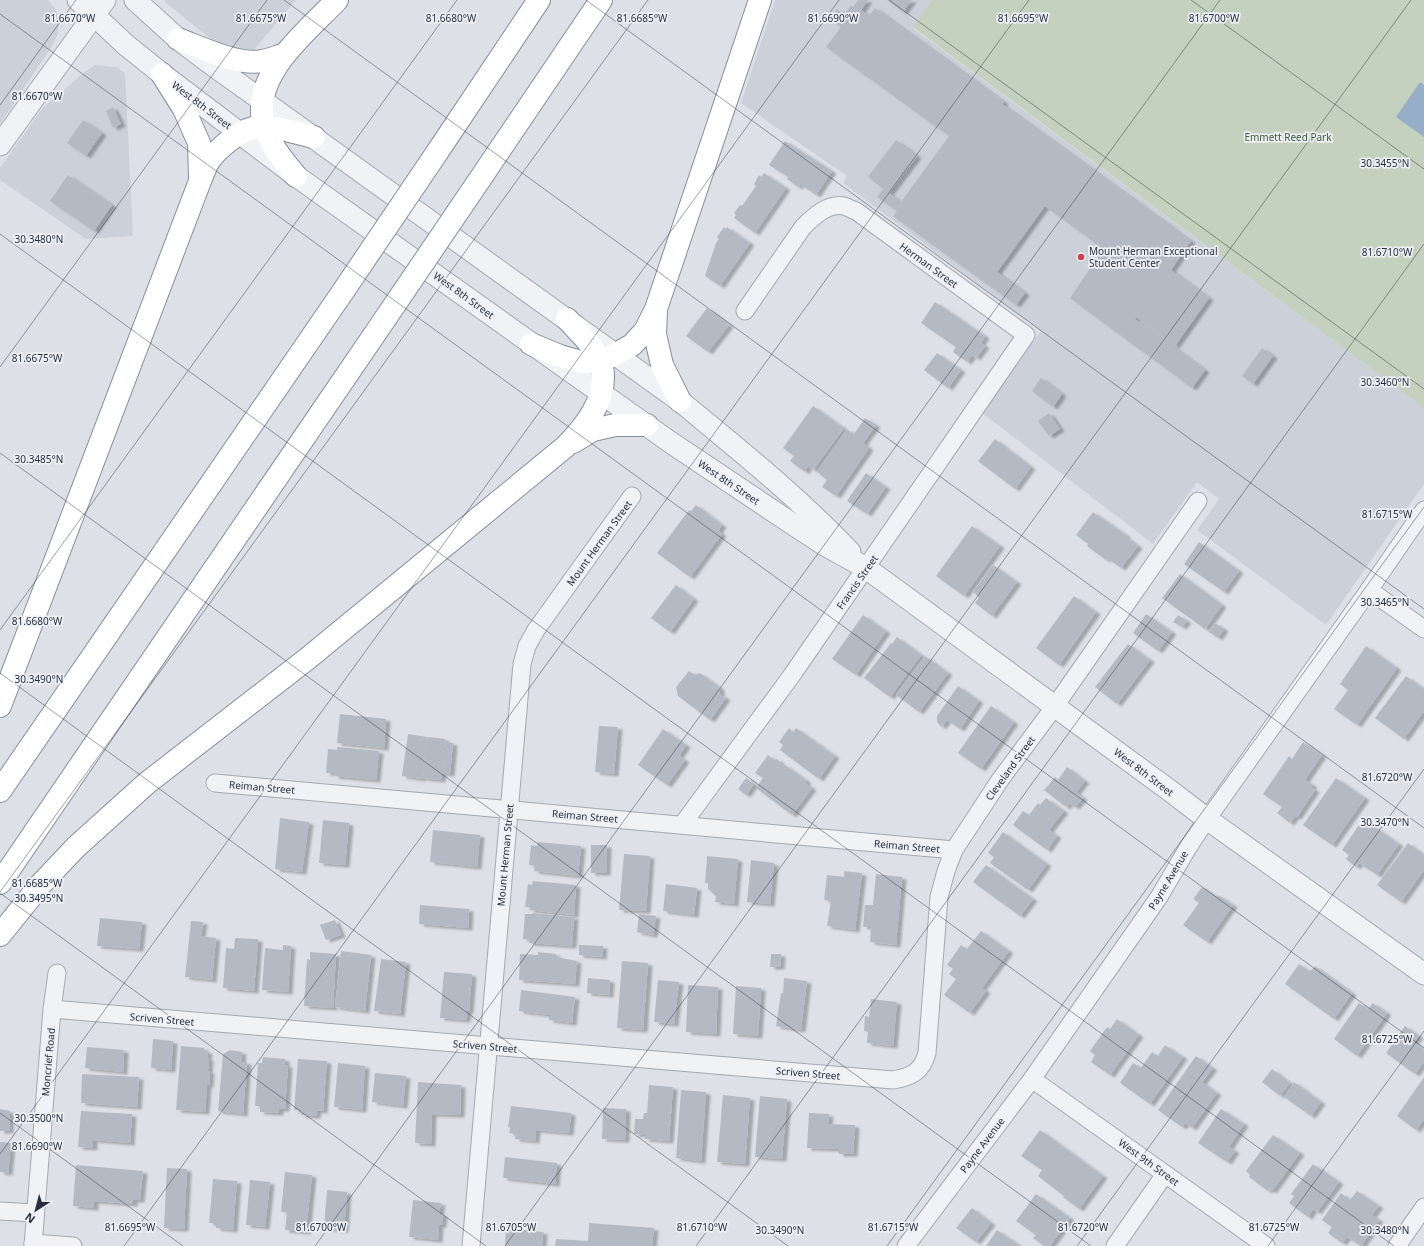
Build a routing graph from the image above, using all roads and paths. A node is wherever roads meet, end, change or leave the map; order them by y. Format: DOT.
graph roads {
  1 [pos="78,0"];
  2 [pos="135,0"];
  3 [pos="337,0"];
  4 [pos="539,0"];
  5 [pos="600,0"];
  6 [pos="760,0"];
  7 [pos="99,8"];
  8 [pos="178,39"];
  9 [pos="285,54"];
  10 [pos="162,74"];
  11 [pos="262,101"];
  12 [pos="266,128"];
  13 [pos="240,134"];
  14 [pos="314,137"];
  15 [pos="0,145"];
  16 [pos="296,176"];
  17 [pos="200,181"];
  18 [pos="656,309"];
  19 [pos="745,311"];
  20 [pos="567,319"];
  21 [pos="1026,335"];
  22 [pos="532,344"];
  23 [pos="608,358"];
  24 [pos="601,394"];
  25 [pos="680,401"];
  26 [pos="647,426"];
  27 [pos="565,447"];
  28 [pos="632,496"];
  29 [pos="1198,502"];
  30 [pos="1424,510"];
  31 [pos="866,568"];
  32 [pos="1369,590"];
  33 [pos="1424,629"];
  34 [pos="0,706"];
  35 [pos="1055,706"];
  36 [pos="215,783"];
  37 [pos="0,791"];
  38 [pos="509,809"];
  39 [pos="1206,820"];
  40 [pos="682,825"];
  41 [pos="954,850"];
  42 [pos="0,883"];
  43 [pos="0,935"];
  44 [pos="57,973"];
  45 [pos="1424,974"];
  46 [pos="52,1009"];
  47 [pos="488,1046"];
  48 [pos="916,1072"];
  49 [pos="1032,1079"];
  50 [pos="1165,1174"];
  51 [pos="1424,1207"];
  52 [pos="0,1211"];
  53 [pos="35,1213"];
  54 [pos="33,1244"];
  55 [pos="73,1246"];
  56 [pos="471,1246"];
  57 [pos="906,1246"];
  58 [pos="1115,1246"];
  59 [pos="1266,1246"];
  60 [pos="1397,1246"];
  1 -- 7 [label="street, West 8th Street"];
  2 -- 8 [label="street"];
  3 -- 9 [label="highway"];
  4 -- 37 [label="highway, bridge"];
  5 -- 42 [label="highway, bridge"];
  6 -- 18 [label="highway"];
  7 -- 10 [label="street, West 8th Street"];
  7 -- 15 [label="street"];
  8 -- 9 [label="highway"];
  8 -- 11 [label="street"];
  9 -- 11 [label="highway"];
  10 -- 13 [label="street, West 8th Street"];
  10 -- 17 [label="highway"];
  11 -- 12 [label="highway"];
  11 -- 14 [label="street"];
  12 -- 13 [label="highway"];
  12 -- 14 [label="highway"];
  12 -- 16 [label="highway"];
  13 -- 16 [label="street, West 8th Street"];
  13 -- 17 [label="highway"];
  14 -- 20 [label="street"];
  16 -- 22 [label="street, West 8th Street"];
  17 -- 34 [label="highway"];
  18 -- 23 [label="highway"];
  18 -- 25 [label="highway"];
  19 -- 21 [label="street, Herman Street"];
  20 -- 23 [label="highway"];
  21 -- 31 [label="street, Francis Street"];
  22 -- 23 [label="highway"];
  22 -- 24 [label="street, West 8th Street"];
  23 -- 24 [label="highway"];
  23 -- 25 [label="street, West 8th Street"];
  24 -- 26 [label="street, West 8th Street"];
  24 -- 27 [label="highway"];
  25 -- 31 [label="street, West 8th Street"];
  26 -- 27 [label="highway"];
  26 -- 31 [label="street, West 8th Street"];
  27 -- 43 [label="highway"];
  28 -- 38 [label="street, Mount Herman Street"];
  29 -- 35 [label="street, Cleveland Street"];
  30 -- 32 [label="street, Payne Avenue"];
  31 -- 35 [label="street, West 8th Street"];
  31 -- 40 [label="street, Francis Street"];
  32 -- 33 [label="street"];
  32 -- 39 [label="street, Payne Avenue"];
  35 -- 39 [label="street, West 8th Street"];
  35 -- 41 [label="street, Cleveland Street"];
  36 -- 38 [label="street, Reiman Street"];
  38 -- 40 [label="street, Reiman Street"];
  38 -- 47 [label="street, Mount Herman Street"];
  39 -- 45 [label="street, West 8th Street"];
  39 -- 49 [label="street, Payne Avenue"];
  40 -- 41 [label="street, Reiman Street"];
  41 -- 48 [label="street, Cleveland Street"];
  44 -- 46 [label="street, Moncrief Road"];
  46 -- 47 [label="street, Scriven Street"];
  46 -- 53 [label="street, Moncrief Road"];
  47 -- 48 [label="street, Scriven Street"];
  47 -- 56 [label="street, Mount Herman Street"];
  49 -- 50 [label="street, West 9th Street"];
  49 -- 57 [label="street, Payne Avenue"];
  50 -- 58 [label="street"];
  50 -- 59 [label="street, West 9th Street"];
  51 -- 60 [label="street"];
  52 -- 53 [label="street"];
  53 -- 54 [label="street, Moncrief Road"];
  54 -- 55 [label="street"];
}
